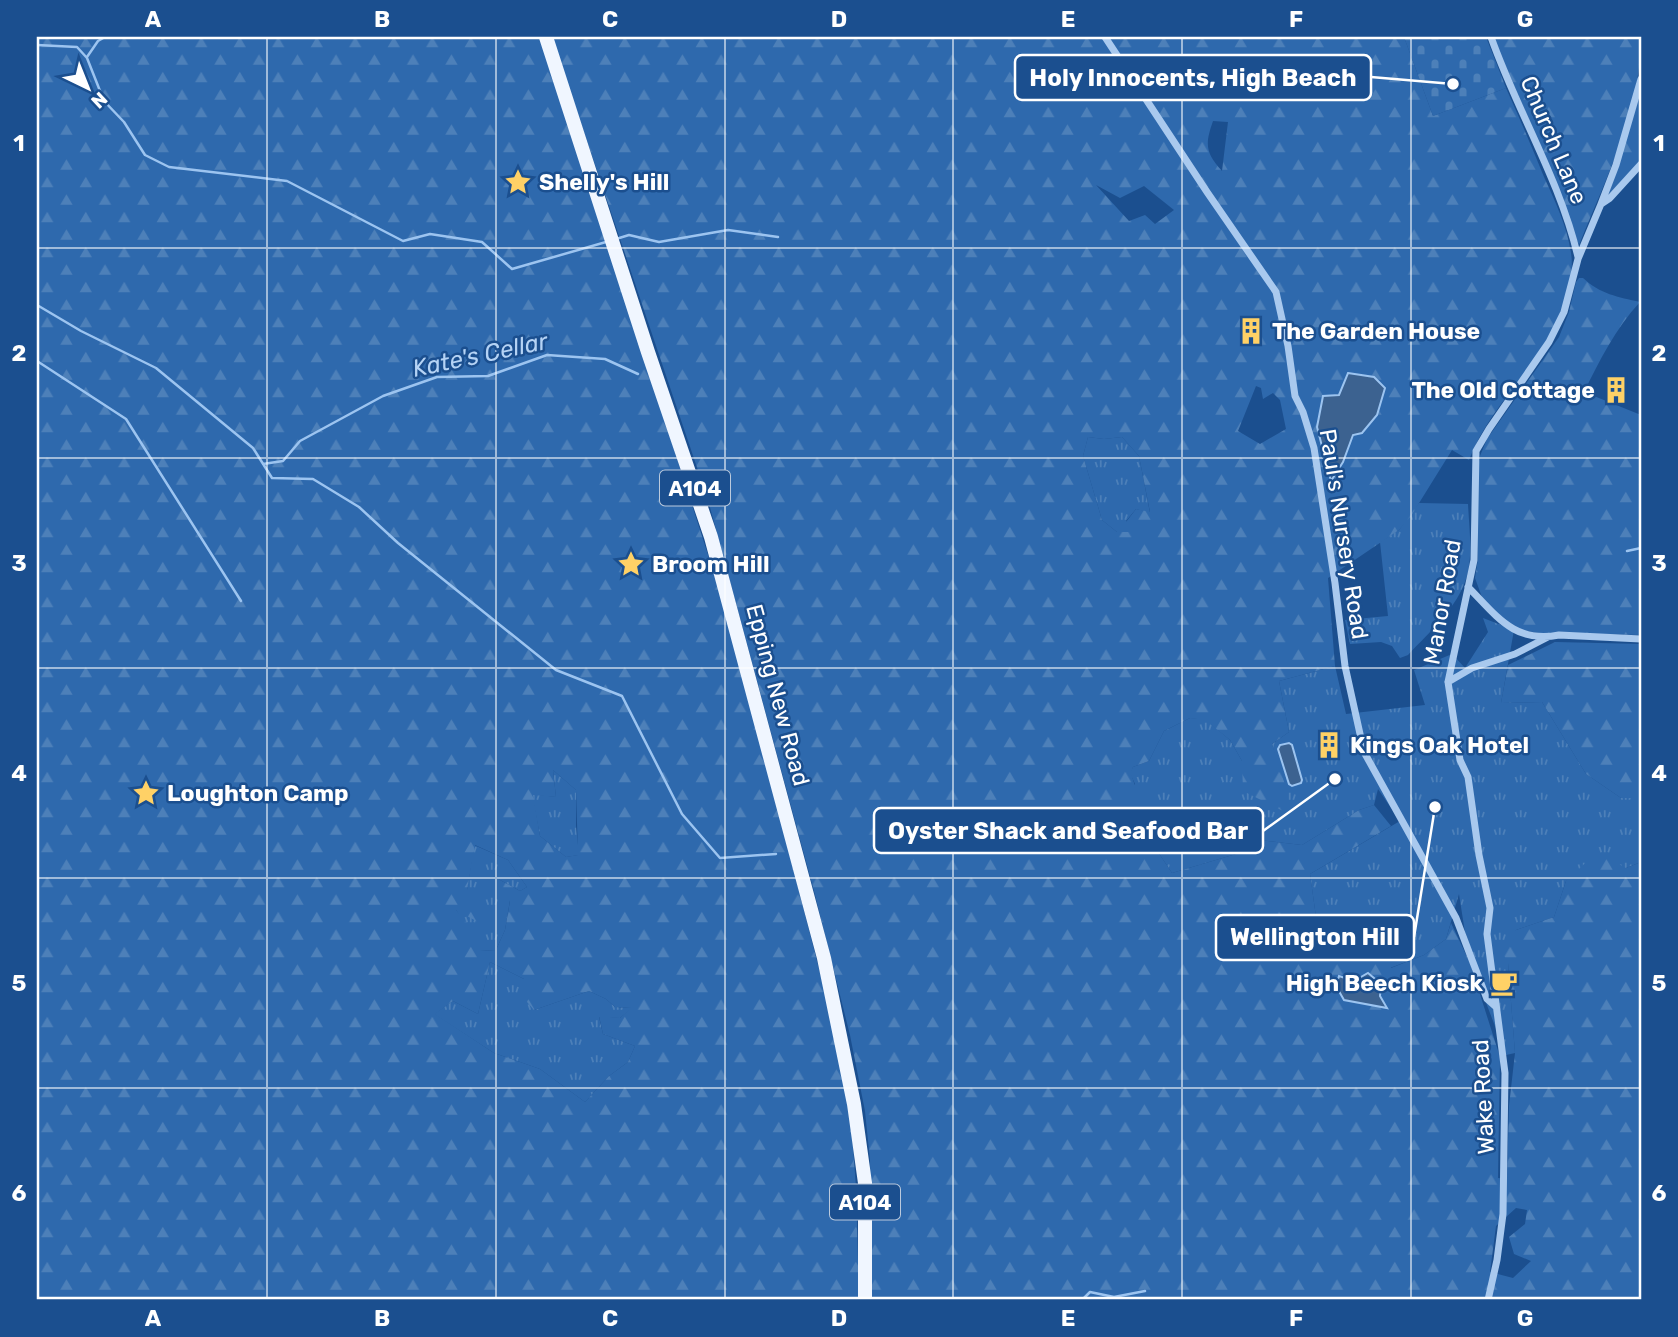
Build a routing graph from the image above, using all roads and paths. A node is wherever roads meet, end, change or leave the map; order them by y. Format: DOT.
graph roads {
  1 [pos="547,37"];
  2 [pos="1105,37"];
  3 [pos="1491,37"];
  4 [pos="1641,79"];
  5 [pos="1641,164"];
  6 [pos="1601,204"];
  7 [pos="1578,259"];
  8 [pos="1468,587"];
  9 [pos="1549,637"];
  10 [pos="1641,639"];
  11 [pos="1448,682"];
  12 [pos="1406,829"];
  13 [pos="1496,1007"];
  14 [pos="865,1300"];
  15 [pos="1488,1300"];
  1 -- 14 [label="main road, Epping New Road / A104"];
  2 -- 12 [label="street, Paul's Nursery Road"];
  3 -- 7 [label="street, Church Lane"];
  4 -- 6 [label="street"];
  5 -- 6 [label="street, Manor Road"];
  6 -- 7 [label="street, Manor Road"];
  7 -- 8 [label="street, Manor Road"];
  8 -- 9 [label="street"];
  8 -- 11 [label="street, Manor Road"];
  9 -- 10 [label="street"];
  9 -- 11 [label="street"];
  11 -- 13 [label="street, Manor Road"];
  12 -- 13 [label="street, Wake Road"];
  13 -- 15 [label="street, Wake Road"];
}
